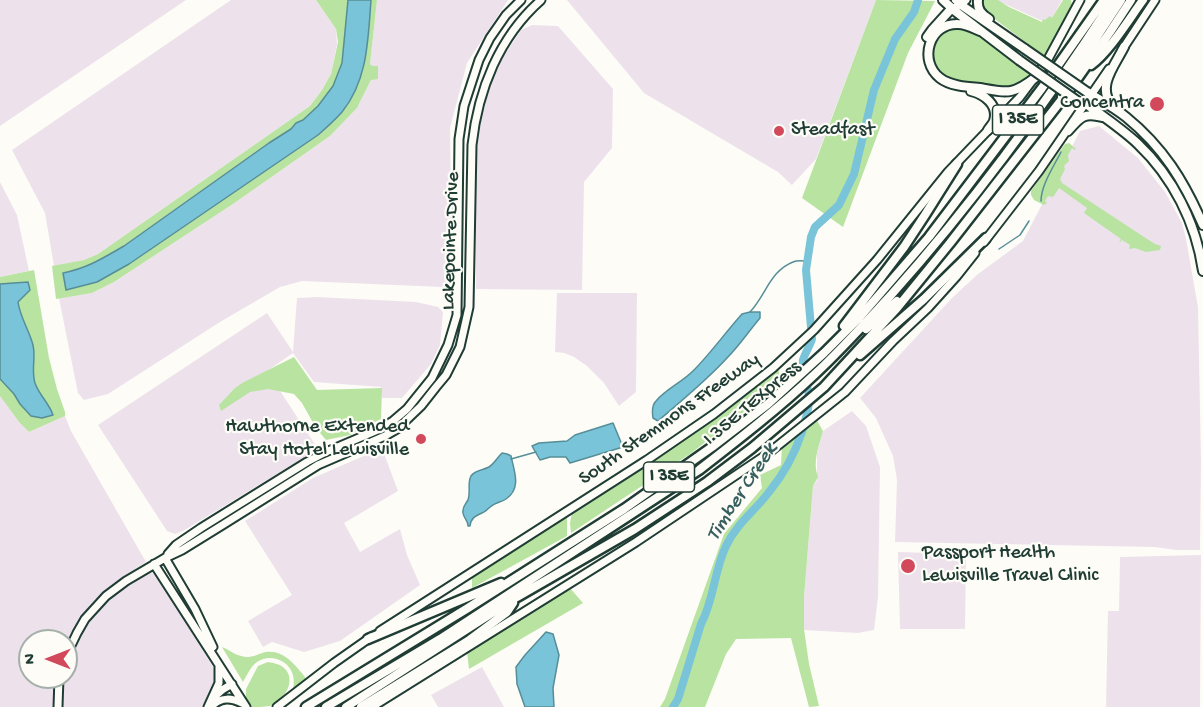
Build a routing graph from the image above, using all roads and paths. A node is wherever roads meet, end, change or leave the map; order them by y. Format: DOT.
graph roads {
  1 [pos="520,0"];
  2 [pos="541,0"];
  3 [pos="943,0"];
  4 [pos="978,0"];
  5 [pos="1080,0"];
  6 [pos="1099,0"];
  7 [pos="1104,0"];
  8 [pos="1113,0"];
  9 [pos="1121,0"];
  10 [pos="1131,0"];
  11 [pos="1143,0"];
  12 [pos="1155,0"];
  13 [pos="961,2"];
  14 [pos="951,9"];
  15 [pos="980,31"];
  16 [pos="1014,42"];
  17 [pos="1124,47"];
  18 [pos="1060,62"];
  19 [pos="1082,72"];
  20 [pos="473,75"];
  21 [pos="1036,77"];
  22 [pos="486,81"];
  23 [pos="1090,93"];
  24 [pos="1061,100"];
  25 [pos="1083,104"];
  26 [pos="1041,107"];
  27 [pos="1124,116"];
  28 [pos="1105,118"];
  29 [pos="988,130"];
  30 [pos="1068,131"];
  31 [pos="459,160"];
  32 [pos="471,161"];
  33 [pos="957,164"];
  34 [pos="1203,225"];
  35 [pos="929,237"];
  36 [pos="986,238"];
  37 [pos="1203,271"];
  38 [pos="921,279"];
  39 [pos="470,281"];
  40 [pos="458,282"];
  41 [pos="824,353"];
  42 [pos="815,374"];
  43 [pos="824,387"];
  44 [pos="768,404"];
  45 [pos="382,433"];
  46 [pos="238,504"];
  47 [pos="244,512"];
  48 [pos="626,519"];
  49 [pos="568,550"];
  50 [pos="165,558"];
  51 [pos="154,564"];
  52 [pos="526,572"];
  53 [pos="518,597"];
  54 [pos="466,626"];
  55 [pos="78,631"];
  56 [pos="368,639"];
  57 [pos="219,664"];
  58 [pos="232,684"];
  59 [pos="59,689"];
  60 [pos="213,698"];
  61 [pos="245,706"];
  62 [pos="58,707"];
  63 [pos="210,707"];
  64 [pos="277,707"];
  65 [pos="306,707"];
  66 [pos="326,707"];
  67 [pos="346,707"];
  68 [pos="361,707"];
  69 [pos="372,707"];
  1 -- 20 [label="main road, Lakepointe Drive"];
  2 -- 22 [label="main road, Lakepointe Drive"];
  3 -- 14 [label="main road"];
  4 -- 16 [label="main road"];
  5 -- 21 [label="main road, South Stemmons Freeway"];
  6 -- 18 [label="highway"];
  7 -- 18 [label="highway, South Stemmons Freeway / I 35E"];
  8 -- 26 [label="highway"];
  9 -- 24 [label="highway"];
  10 -- 19 [label="highway, I 35E"];
  11 -- 19 [label="highway"];
  12 -- 17 [label="main road"];
  13 -- 14 [label="main road"];
  13 -- 16 [label="main road"];
  14 -- 15 [label="main road"];
  14 -- 29 [label="main road"];
  15 -- 21 [label="main road"];
  15 -- 25 [label="main road, bridge"];
  16 -- 23 [label="main road, bridge"];
  17 -- 23 [label="main road"];
  17 -- 27 [label="main road"];
  18 -- 35 [label="highway, South Stemmons Freeway / I 35E"];
  19 -- 24 [label="highway, I 35E"];
  20 -- 22 [label="main road"];
  20 -- 31 [label="main road, Lakepointe Drive"];
  21 -- 29 [label="main road, South Stemmons Freeway"];
  22 -- 32 [label="main road, Lakepointe Drive"];
  23 -- 25 [label="main road"];
  23 -- 27 [label="main road"];
  24 -- 38 [label="highway, I 35E"];
  25 -- 28 [label="main road"];
  25 -- 30 [label="main road"];
  26 -- 35 [label="highway"];
  26 -- 42 [label="highway, I 35E TEXpress"];
  27 -- 34 [label="main road"];
  28 -- 30 [label="main road"];
  28 -- 37 [label="main road"];
  29 -- 33 [label="main road, South Stemmons Freeway"];
  30 -- 36 [label="main road"];
  31 -- 32 [label="main road"];
  31 -- 40 [label="main road, Lakepointe Drive"];
  32 -- 39 [label="main road, Lakepointe Drive"];
  33 -- 41 [label="highway"];
  33 -- 56 [label="main road, South Stemmons Freeway"];
  35 -- 41 [label="highway, South Stemmons Freeway / I 35E"];
  36 -- 43 [label="highway"];
  36 -- 69 [label="main road"];
  38 -- 42 [label="highway"];
  38 -- 43 [label="highway, I 35E"];
  39 -- 40 [label="main road"];
  39 -- 45 [label="main road, Lakepointe Drive"];
  40 -- 45 [label="main road, Lakepointe Drive"];
  41 -- 44 [label="highway, South Stemmons Freeway / I 35E"];
  42 -- 48 [label="highway, I 35E TEXpress"];
  43 -- 53 [label="highway, I 35E"];
  44 -- 48 [label="highway"];
  44 -- 49 [label="highway, South Stemmons Freeway / I 35E"];
  45 -- 46 [label="main road, Lakepointe Drive"];
  45 -- 47 [label="main road, Lakepointe Drive"];
  46 -- 47 [label="main road"];
  46 -- 50 [label="main road, Lakepointe Drive"];
  47 -- 50 [label="main road, Lakepointe Drive"];
  48 -- 49 [label="highway, I 35E TEXpress"];
  49 -- 52 [label="highway, South Stemmons Freeway / I 35E"];
  49 -- 54 [label="highway, I 35E TEXpress"];
  50 -- 51 [label="main road, Lakepointe Drive"];
  50 -- 61 [label="main road"];
  51 -- 55 [label="main road, Lakepointe Drive"];
  51 -- 57 [label="main road"];
  52 -- 56 [label="highway"];
  52 -- 65 [label="highway, South Stemmons Freeway / I 35E"];
  53 -- 54 [label="highway, I 35E"];
  53 -- 68 [label="highway"];
  54 -- 66 [label="highway, I 35E TEXpress"];
  54 -- 67 [label="highway, I 35E"];
  56 -- 64 [label="main road, South Stemmons Freeway"];
  57 -- 58 [label="main road"];
  57 -- 60 [label="main road"];
  58 -- 60 [label="main road"];
  58 -- 61 [label="main road"];
  59 -- 62 [label="main road"];
  60 -- 63 [label="main road"];
  61 -- 63 [label="main road"];
}
